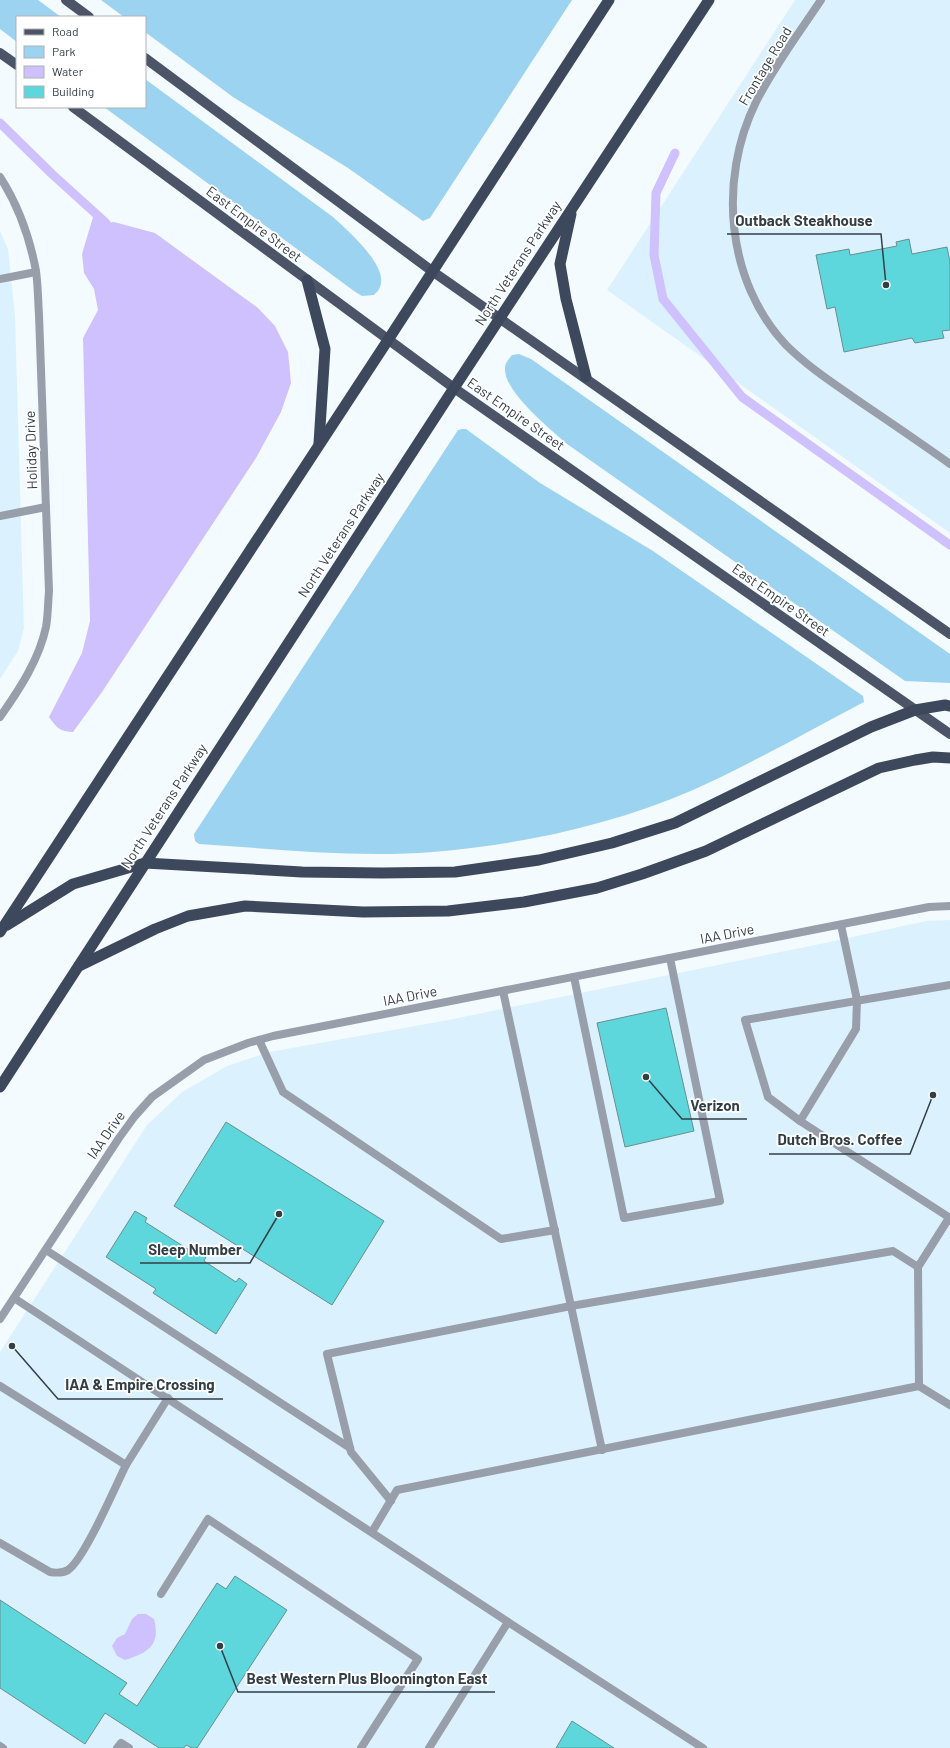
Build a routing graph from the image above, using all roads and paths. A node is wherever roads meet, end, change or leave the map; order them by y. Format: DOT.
graph roads {
  1 [pos="66,0"];
  2 [pos="609,0"];
  3 [pos="709,0"];
  4 [pos="821,0"];
  5 [pos="88,16"];
  6 [pos="0,53"];
  7 [pos="146,59"];
  8 [pos="16,64"];
  9 [pos="74,108"];
  10 [pos="0,177"];
  11 [pos="573,206"];
  12 [pos="432,271"];
  13 [pos="36,272"];
  14 [pos="0,278"];
  15 [pos="307,280"];
  16 [pos="500,317"];
  17 [pos="388,340"];
  18 [pos="586,377"];
  19 [pos="454,388"];
  20 [pos="320,444"];
  21 [pos="950,464"];
  22 [pos="46,507"];
  23 [pos="0,516"];
  24 [pos="950,634"];
  25 [pos="950,706"];
  26 [pos="915,710"];
  27 [pos="0,717"];
  28 [pos="950,734"];
  29 [pos="950,758"];
  30 [pos="145,863"];
  31 [pos="950,906"];
  32 [pos="841,925"];
  33 [pos="2,930"];
  34 [pos="670,958"];
  35 [pos="78,966"];
  36 [pos="574,977"];
  37 [pos="950,985"];
  38 [pos="503,991"];
  39 [pos="857,1000"];
  40 [pos="259,1040"];
  41 [pos="0,1086"];
  42 [pos="800,1121"];
  43 [pos="950,1218"];
  44 [pos="555,1230"];
  45 [pos="46,1250"];
  46 [pos="918,1267"];
  47 [pos="14,1298"];
  48 [pos="571,1306"];
  49 [pos="0,1319"];
  50 [pos="0,1386"];
  51 [pos="919,1386"];
  52 [pos="168,1398"];
  53 [pos="950,1405"];
  54 [pos="350,1448"];
  55 [pos="602,1450"];
  56 [pos="126,1465"];
  57 [pos="391,1502"];
  58 [pos="372,1532"];
  59 [pos="0,1543"];
  60 [pos="161,1594"];
  61 [pos="508,1622"];
  62 [pos="0,1746"];
  63 [pos="3,1748"];
  64 [pos="117,1748"];
  65 [pos="128,1748"];
  66 [pos="361,1748"];
  67 [pos="429,1748"];
  68 [pos="703,1748"];
  1 -- 5 [label="main road"];
  2 -- 12 [label="highway"];
  3 -- 11 [label="highway, North Veterans Parkway"];
  4 -- 21 [label="street, Frontage Road"];
  6 -- 8 [label="main road"];
  7 -- 12 [label="main road"];
  9 -- 15 [label="main road, East Empire Street"];
  10 -- 13 [label="street, Holiday Drive"];
  11 -- 16 [label="highway, North Veterans Parkway"];
  11 -- 18 [label="highway"];
  12 -- 16 [label="main road"];
  12 -- 17 [label="highway"];
  13 -- 14 [label="street"];
  13 -- 22 [label="street, Holiday Drive"];
  15 -- 17 [label="main road, East Empire Street"];
  15 -- 20 [label="highway"];
  16 -- 18 [label="main road"];
  16 -- 19 [label="highway, North Veterans Parkway"];
  17 -- 19 [label="main road, East Empire Street"];
  17 -- 20 [label="highway"];
  18 -- 24 [label="main road"];
  19 -- 26 [label="main road, East Empire Street"];
  19 -- 30 [label="highway, North Veterans Parkway"];
  20 -- 33 [label="highway"];
  22 -- 23 [label="street"];
  22 -- 27 [label="street, Holiday Drive"];
  25 -- 26 [label="highway"];
  26 -- 28 [label="main road, East Empire Street"];
  26 -- 30 [label="highway"];
  29 -- 35 [label="highway"];
  30 -- 33 [label="highway"];
  30 -- 35 [label="highway, North Veterans Parkway"];
  31 -- 32 [label="street, IAA Drive"];
  32 -- 34 [label="street, IAA Drive"];
  32 -- 39 [label="street"];
  34 -- 36 [label="street, IAA Drive"];
  34 -- 36 [label="street"];
  35 -- 41 [label="highway, North Veterans Parkway"];
  36 -- 38 [label="street, IAA Drive"];
  37 -- 39 [label="street"];
  38 -- 40 [label="street, IAA Drive"];
  38 -- 44 [label="street"];
  39 -- 42 [label="street"];
  39 -- 42 [label="street"];
  40 -- 44 [label="street"];
  40 -- 45 [label="street, IAA Drive"];
  42 -- 43 [label="street"];
  43 -- 46 [label="street"];
  44 -- 48 [label="street"];
  45 -- 47 [label="street, IAA Drive"];
  45 -- 54 [label="street"];
  46 -- 48 [label="street"];
  46 -- 51 [label="street"];
  47 -- 49 [label="street, IAA Drive"];
  47 -- 52 [label="street"];
  48 -- 54 [label="street"];
  48 -- 55 [label="street"];
  50 -- 56 [label="street"];
  51 -- 53 [label="street"];
  51 -- 55 [label="street"];
  52 -- 56 [label="street"];
  52 -- 58 [label="street"];
  54 -- 57 [label="street"];
  55 -- 57 [label="street"];
  56 -- 59 [label="street"];
  57 -- 58 [label="street"];
  58 -- 61 [label="street"];
  60 -- 66 [label="street"];
  61 -- 67 [label="street"];
  61 -- 68 [label="street"];
  62 -- 63 [label="street"];
  64 -- 65 [label="street"];
}
